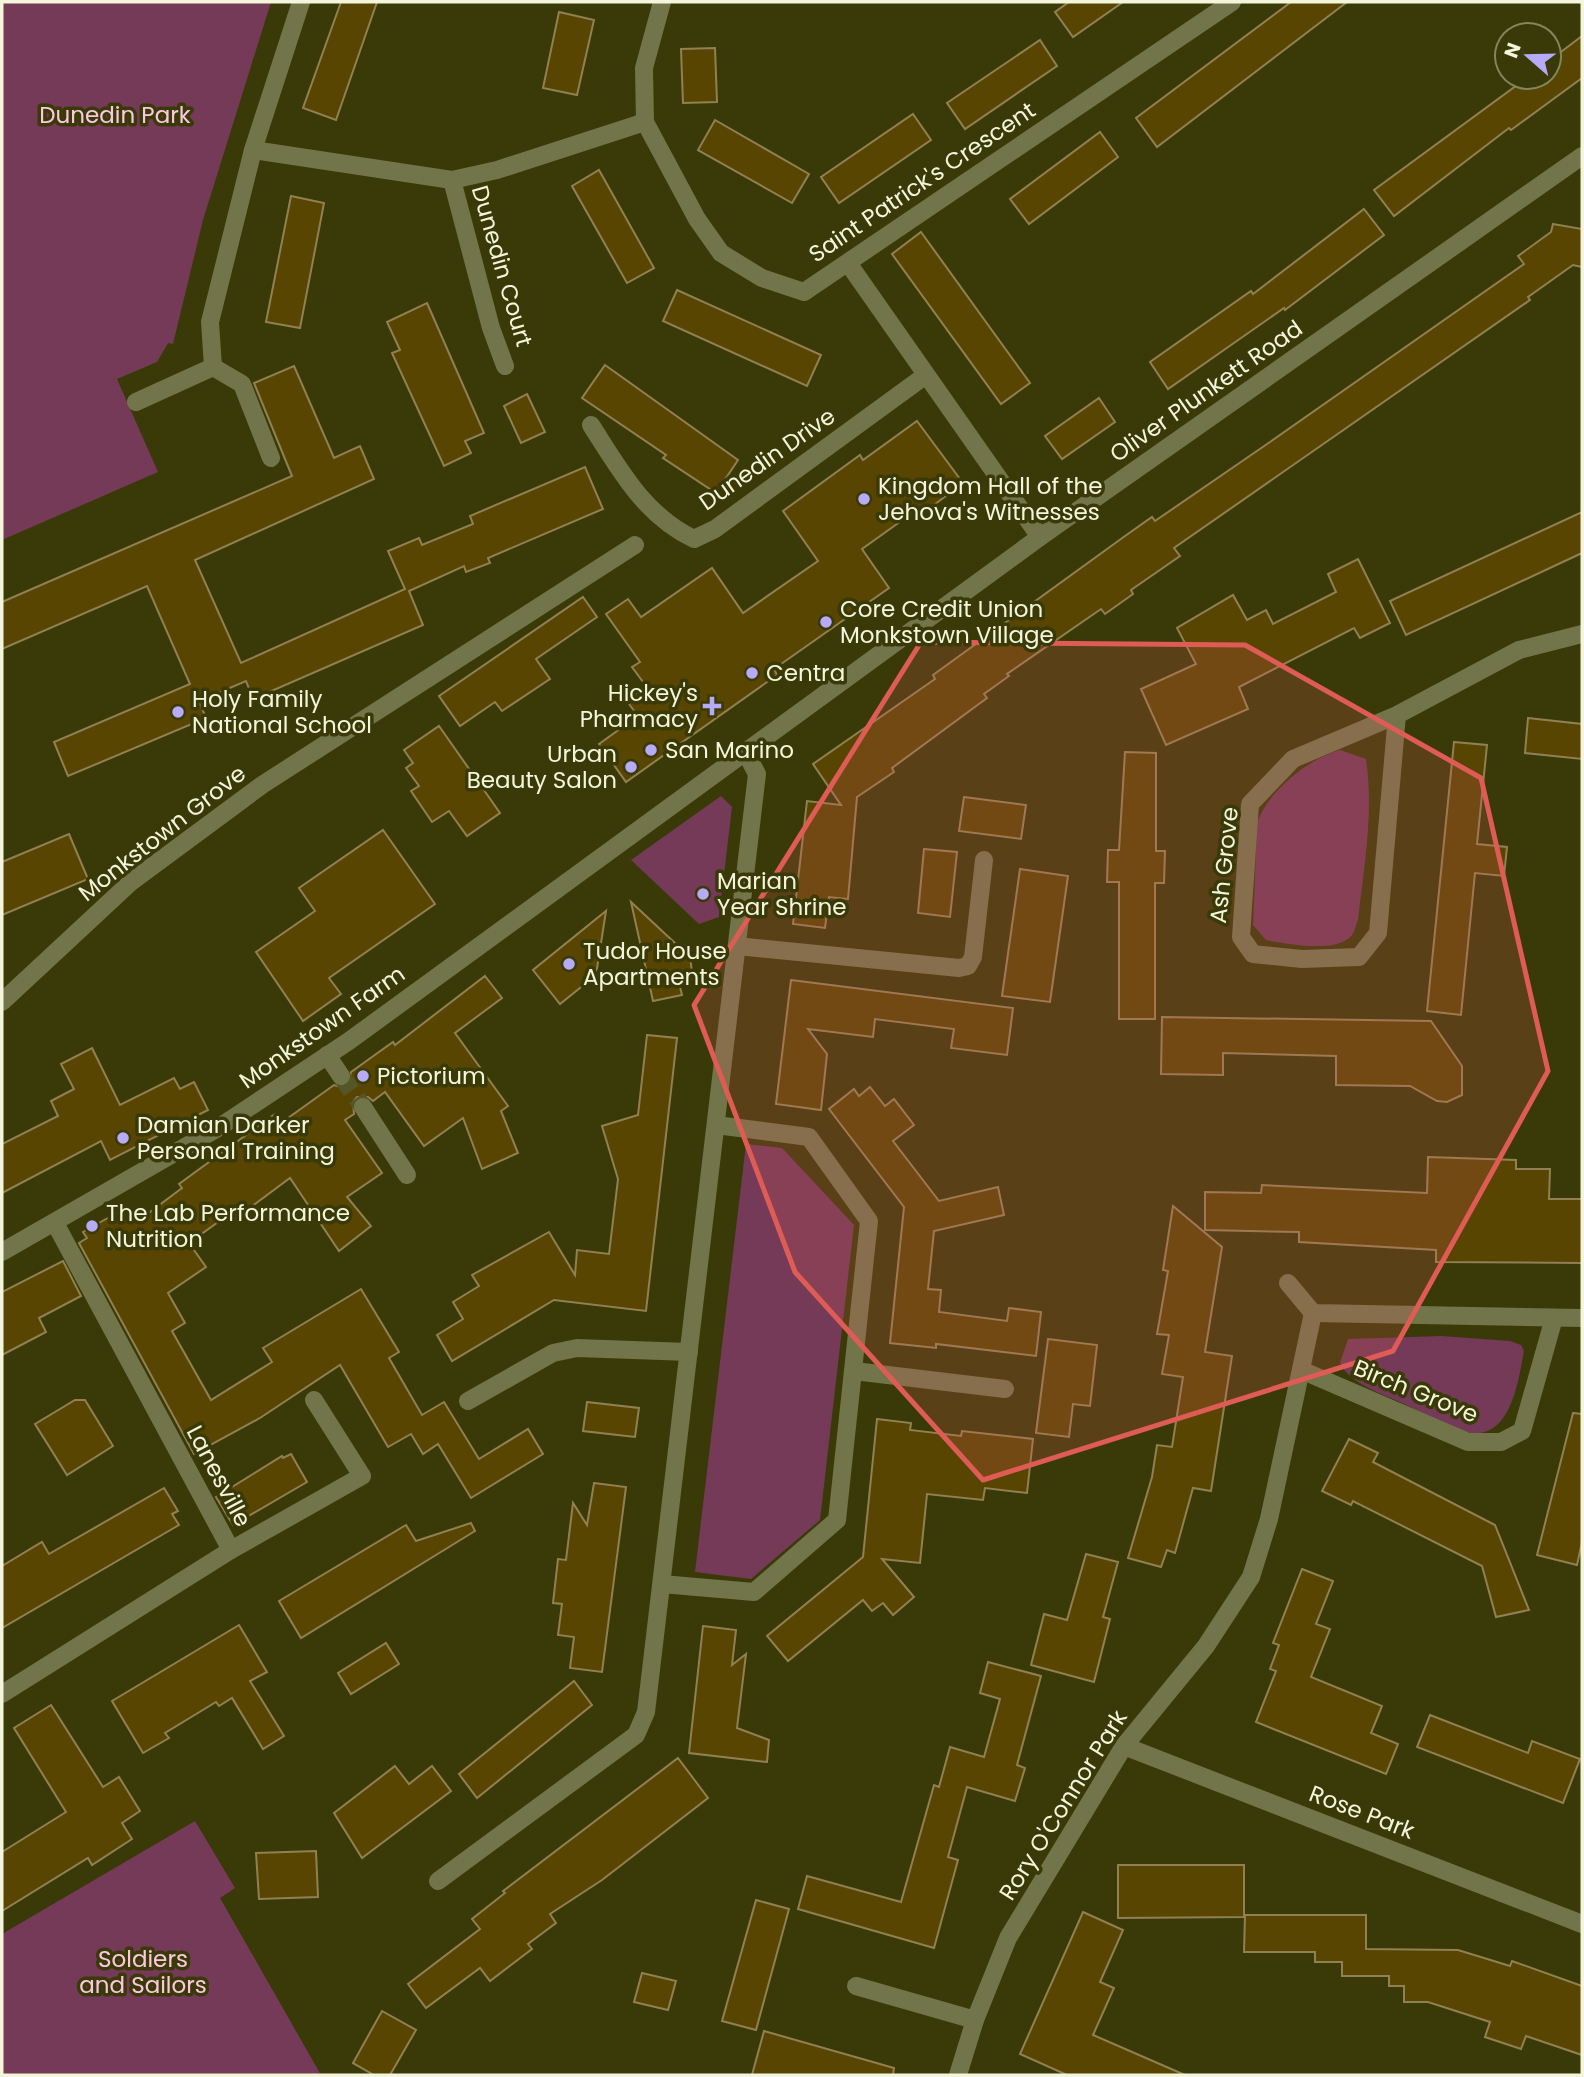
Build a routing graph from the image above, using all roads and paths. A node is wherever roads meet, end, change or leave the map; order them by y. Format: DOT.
graph roads {
  1 [pos="301,2"];
  2 [pos="662,2"];
  3 [pos="1232,2"];
  4 [pos="645,122"];
  5 [pos="253,150"];
  6 [pos="1582,156"];
  7 [pos="452,180"];
  8 [pos="848,264"];
  9 [pos="505,366"];
  10 [pos="213,367"];
  11 [pos="926,375"];
  12 [pos="136,402"];
  13 [pos="591,425"];
  14 [pos="271,458"];
  15 [pos="1040,537"];
  16 [pos="635,545"];
  17 [pos="1582,634"];
  18 [pos="1397,715"];
  19 [pos="745,751"];
  20 [pos="621,841"];
  21 [pos="985,860"];
  22 [pos="737,946"];
  23 [pos="2,1002"];
  24 [pos="327,1055"];
  25 [pos="341,1076"];
  26 [pos="363,1107"];
  27 [pos="716,1125"];
  28 [pos="407,1175"];
  29 [pos="54,1223"];
  30 [pos="2,1252"];
  31 [pos="1288,1283"];
  32 [pos="1313,1312"];
  33 [pos="1553,1318"];
  34 [pos="1582,1318"];
  35 [pos="689,1352"];
  36 [pos="1301,1370"];
  37 [pos="854,1371"];
  38 [pos="1005,1389"];
  39 [pos="314,1400"];
  40 [pos="468,1401"];
  41 [pos="231,1550"];
  42 [pos="662,1584"];
  43 [pos="2,1694"];
  44 [pos="1124,1746"];
  45 [pos="438,1881"];
  46 [pos="1582,1924"];
  47 [pos="856,1986"];
  48 [pos="975,2020"];
  49 [pos="958,2075"];
  1 -- 5 [label="street"];
  2 -- 4 [label="street, Saint Patrick's Crescent"];
  3 -- 8 [label="street, Saint Patrick's Crescent"];
  4 -- 7 [label="street"];
  4 -- 8 [label="street, Saint Patrick's Crescent"];
  5 -- 7 [label="street"];
  5 -- 10 [label="street"];
  6 -- 15 [label="street, Oliver Plunkett Road"];
  7 -- 9 [label="street, Dunedin Court"];
  8 -- 11 [label="street"];
  10 -- 12 [label="street"];
  10 -- 14 [label="street"];
  11 -- 13 [label="street, Dunedin Drive"];
  11 -- 15 [label="street"];
  15 -- 19 [label="street, Oliver Plunkett Road"];
  16 -- 23 [label="street, Monkstown Grove"];
  17 -- 18 [label="street, Ash Grove"];
  18 -- 18 [label="street, Ash Grove"];
  19 -- 20 [label="street, Oliver Plunkett Road"];
  19 -- 22 [label="street"];
  20 -- 24 [label="street, Monkstown Farm"];
  21 -- 22 [label="street"];
  22 -- 27 [label="street"];
  24 -- 25 [label="street"];
  24 -- 29 [label="street, Monkstown Farm"];
  26 -- 28 [label="street"];
  27 -- 35 [label="street"];
  27 -- 37 [label="street"];
  29 -- 30 [label="street, Monkstown Farm"];
  29 -- 41 [label="street, Lanesville"];
  31 -- 32 [label="street"];
  32 -- 33 [label="street"];
  32 -- 36 [label="street"];
  33 -- 34 [label="street"];
  33 -- 36 [label="street, Birch Grove"];
  35 -- 40 [label="street"];
  35 -- 42 [label="street"];
  36 -- 44 [label="street, Rory O'Connor Park"];
  37 -- 38 [label="street"];
  37 -- 42 [label="street"];
  39 -- 41 [label="street"];
  41 -- 43 [label="street, Lanesville"];
  42 -- 45 [label="street"];
  44 -- 46 [label="street, Rose Park"];
  44 -- 48 [label="street, Rory O'Connor Park"];
  47 -- 48 [label="street"];
  48 -- 49 [label="street, Rory O'Connor Park"];
}
